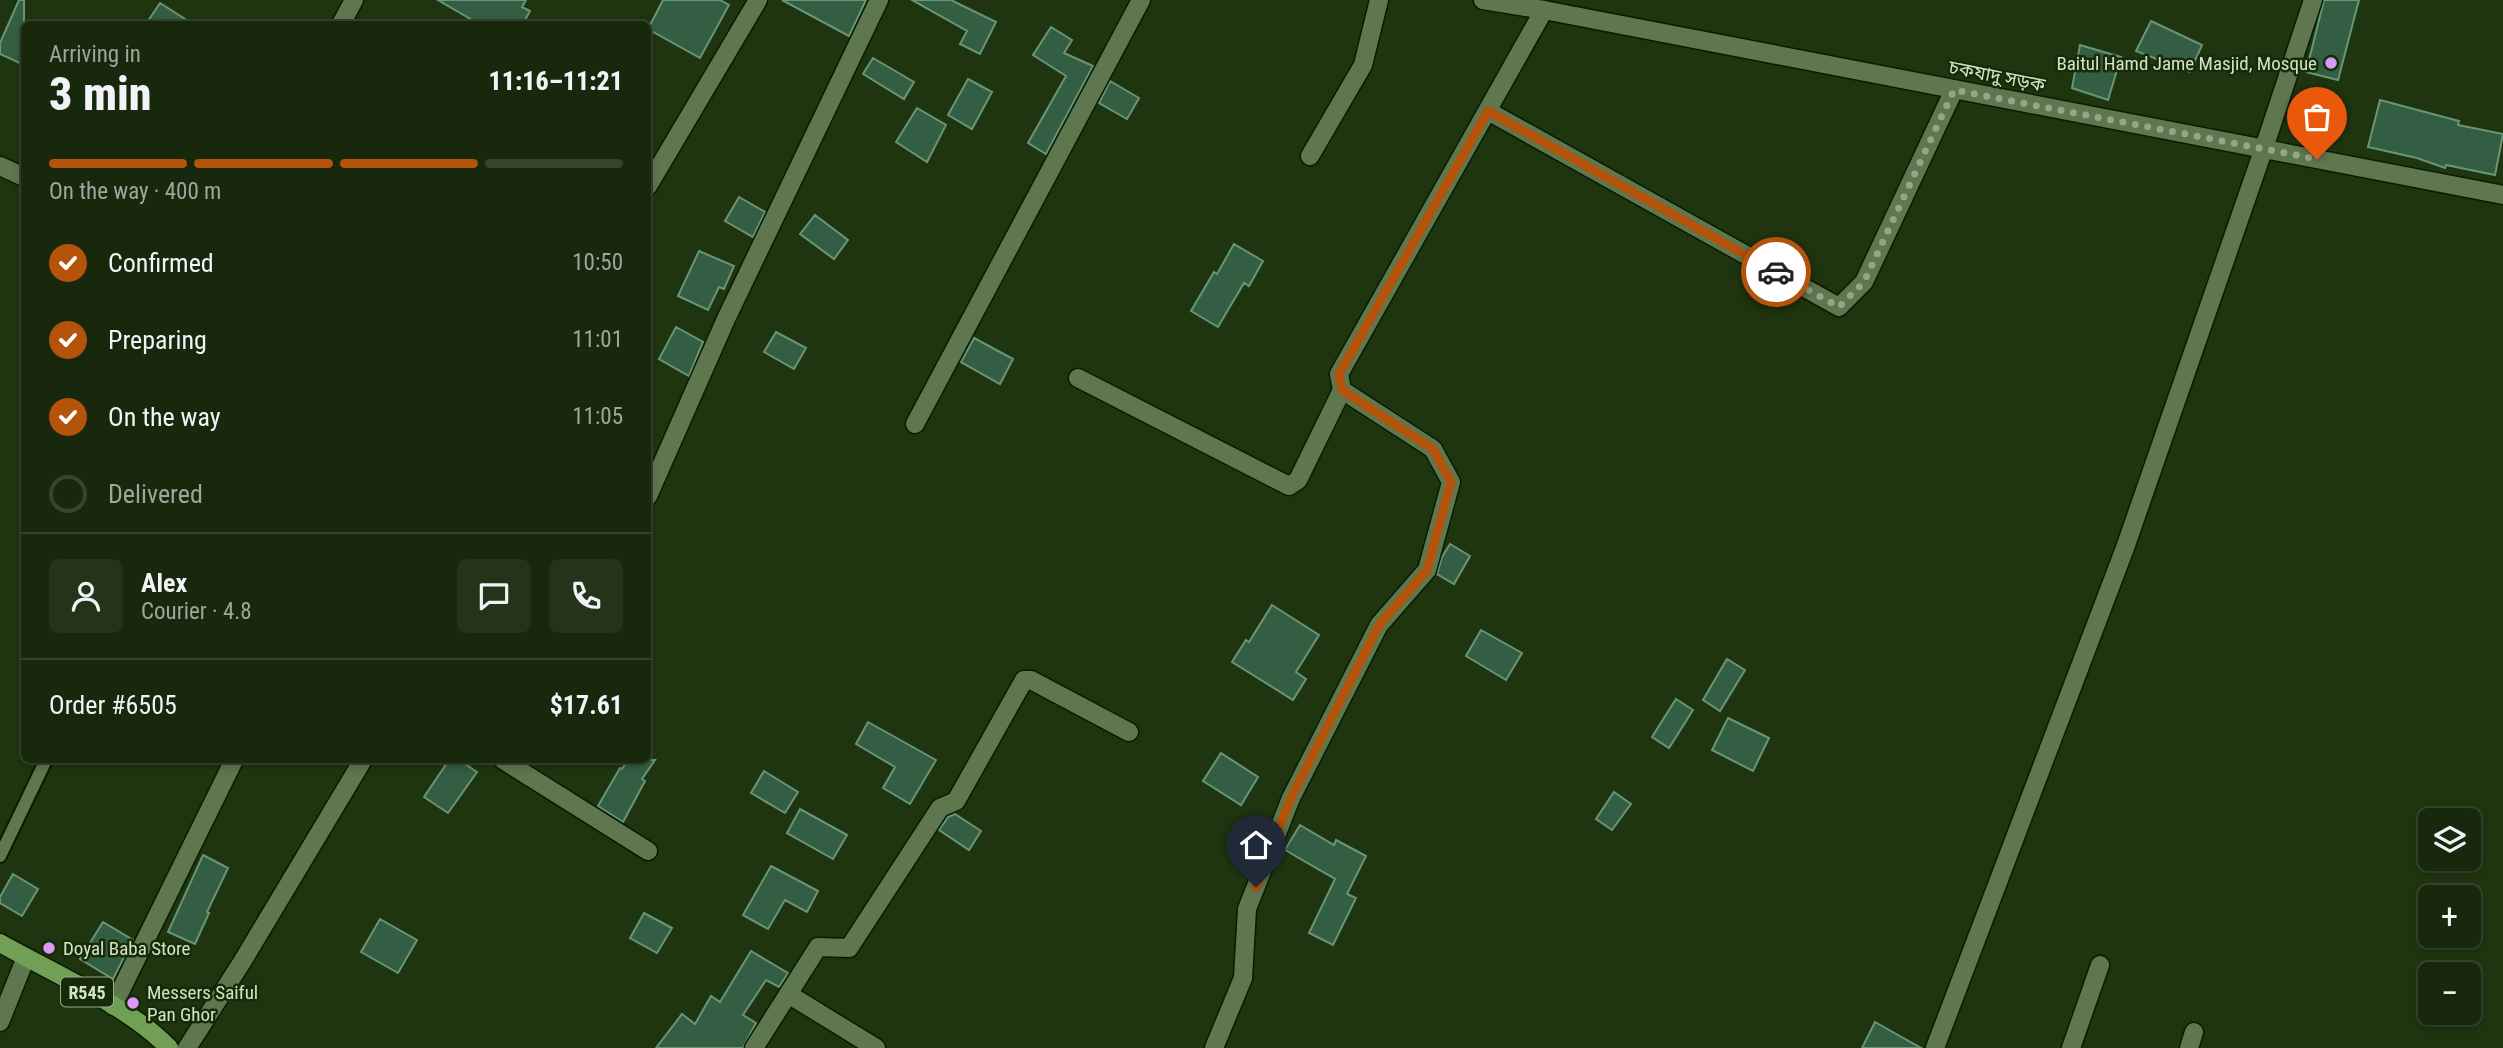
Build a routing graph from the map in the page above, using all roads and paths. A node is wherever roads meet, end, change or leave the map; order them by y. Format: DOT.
graph roads {
  1 [pos="354,0"];
  2 [pos="758,0"];
  3 [pos="879,0"];
  4 [pos="1141,0"];
  5 [pos="1379,0"];
  6 [pos="1483,0"];
  7 [pos="2313,0"];
  8 [pos="1544,10"];
  9 [pos="343,21"];
  10 [pos="1954,90"];
  11 [pos="1488,111"];
  12 [pos="2264,148"];
  13 [pos="1310,156"];
  14 [pos="0,166"];
  15 [pos="21,176"];
  16 [pos="651,181"];
  17 [pos="2503,195"];
  18 [pos="1077,378"];
  19 [pos="1342,390"];
  20 [pos="915,424"];
  21 [pos="651,489"];
  22 [pos="1129,733"];
  23 [pos="45,763"];
  24 [pos="233,763"];
  25 [pos="361,763"];
  26 [pos="510,763"];
  27 [pos="648,851"];
  28 [pos="0,856"];
  29 [pos="0,943"];
  30 [pos="26,957"];
  31 [pos="2100,965"];
  32 [pos="788,994"];
  33 [pos="113,1006"];
  34 [pos="0,1022"];
  35 [pos="169,1048"];
  36 [pos="187,1048"];
  37 [pos="754,1048"];
  38 [pos="876,1048"];
  39 [pos="1214,1048"];
  40 [pos="1935,1048"];
  41 [pos="2071,1048"];
  1 -- 9 [label="street"];
  2 -- 16 [label="street"];
  3 -- 21 [label="street"];
  4 -- 20 [label="street"];
  5 -- 13 [label="street"];
  6 -- 8 [label="street, চকযাদু সড়ক"];
  7 -- 12 [label="street"];
  8 -- 10 [label="street, চকযাদু সড়ক"];
  8 -- 11 [label="street"];
  10 -- 11 [label="street"];
  10 -- 12 [label="street, চকযাদু সড়ক"];
  11 -- 19 [label="street"];
  12 -- 17 [label="street, চকযাদু সড়ক"];
  12 -- 40 [label="street"];
  14 -- 15 [label="street"];
  18 -- 19 [label="street"];
  19 -- 39 [label="street"];
  22 -- 32 [label="street"];
  23 -- 28 [label="lane"];
  24 -- 33 [label="street"];
  25 -- 36 [label="street"];
  26 -- 27 [label="street"];
  29 -- 30 [label="main road, R545"];
  30 -- 33 [label="main road, R545"];
  30 -- 34 [label="street"];
  31 -- 41 [label="street"];
  32 -- 37 [label="street"];
  32 -- 38 [label="street"];
  33 -- 35 [label="main road, R545"];
}
